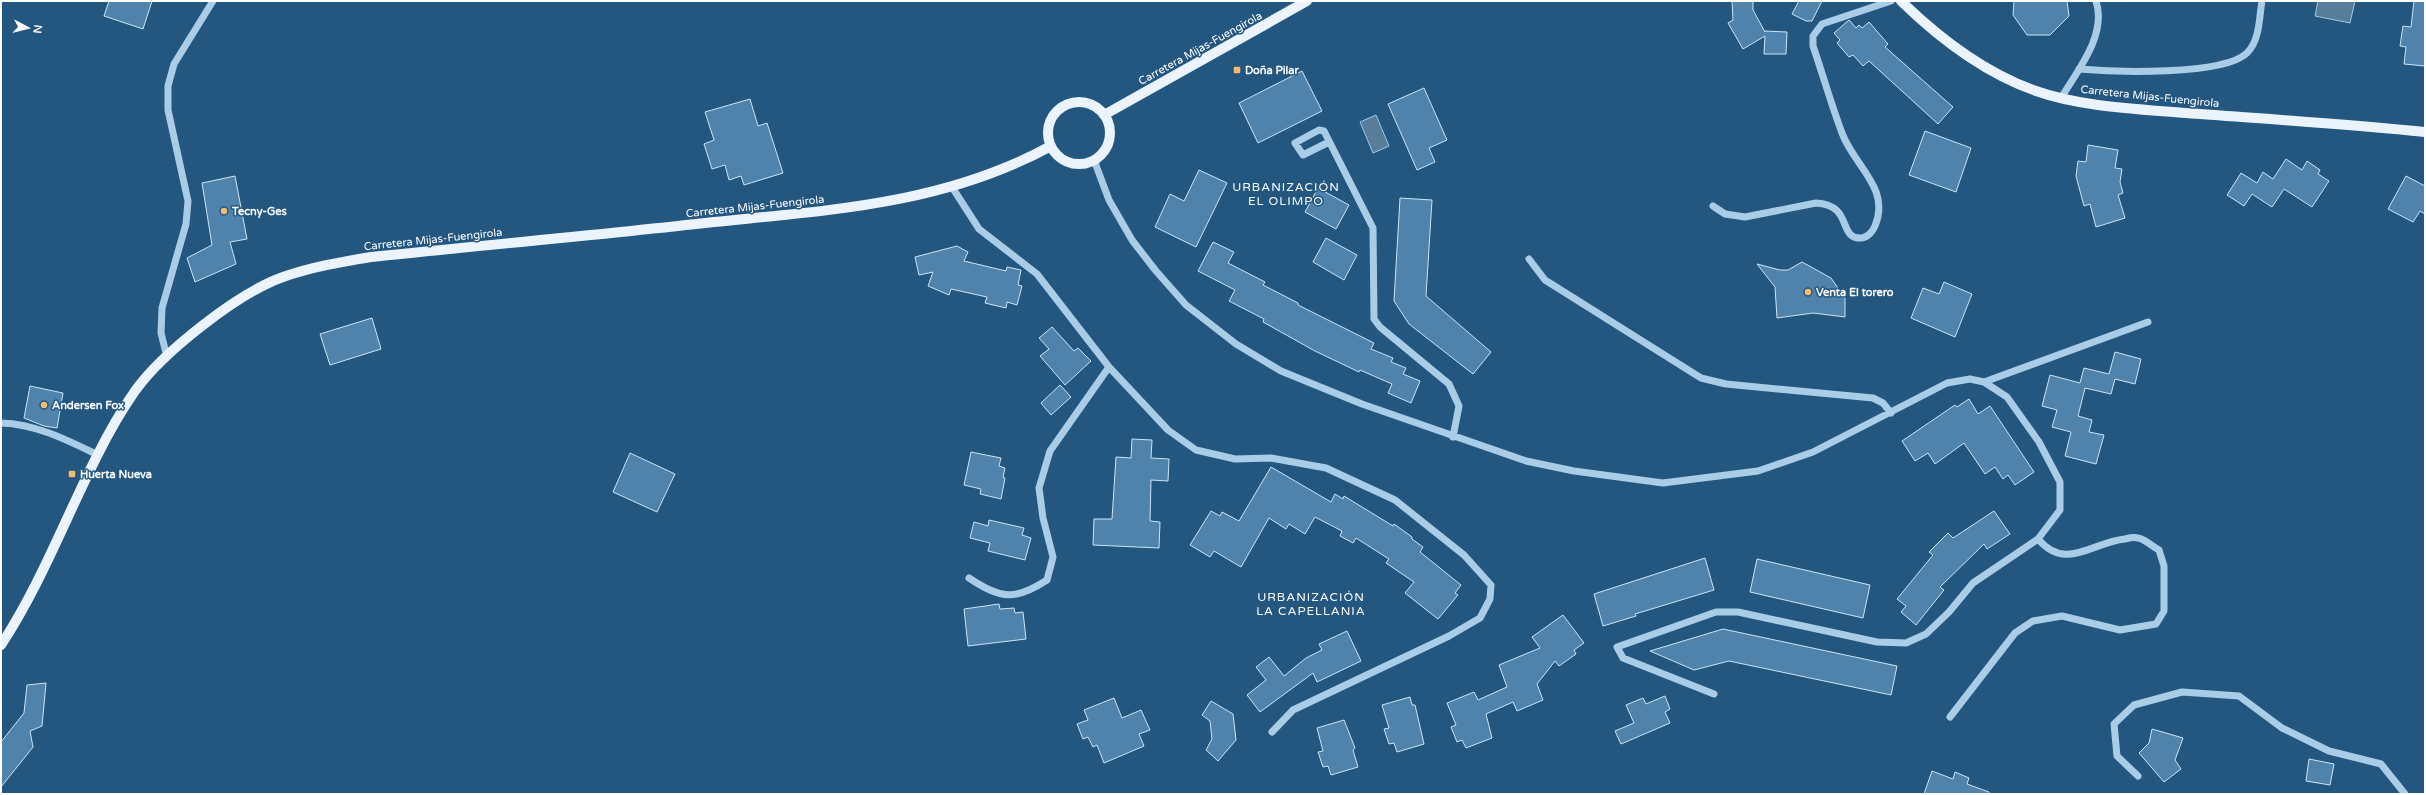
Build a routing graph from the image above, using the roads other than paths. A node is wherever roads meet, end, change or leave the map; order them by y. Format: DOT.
graph roads {
  1 [pos="213,1"];
  2 [pos="1307,1"];
  3 [pos="1891,1"];
  4 [pos="1902,1"];
  5 [pos="2096,1"];
  6 [pos="2262,1"];
  7 [pos="2079,69"];
  8 [pos="2061,98"];
  9 [pos="1104,115"];
  10 [pos="2425,132"];
  11 [pos="1329,142"];
  12 [pos="1052,146"];
  13 [pos="1094,160"];
  14 [pos="952,187"];
  15 [pos="1713,206"];
  16 [pos="1529,259"];
  17 [pos="2148,322"];
  18 [pos="167,357"];
  19 [pos="1109,367"];
  20 [pos="1984,382"];
  21 [pos="1891,413"];
  22 [pos="1,423"];
  23 [pos="1453,437"];
  24 [pos="98,455"];
  25 [pos="2038,538"];
  26 [pos="969,578"];
  27 [pos="1,645"];
  28 [pos="1714,694"];
  29 [pos="1950,717"];
  30 [pos="1272,732"];
  31 [pos="2138,776"];
  32 [pos="2405,794"];
  1 -- 18 [label="street"];
  2 -- 9 [label="main road, Carretera Mijas-Fuengirola"];
  3 -- 15 [label="street"];
  4 -- 8 [label="main road, Carretera Mijas-Fuengirola"];
  5 -- 7 [label="street"];
  6 -- 7 [label="street"];
  7 -- 8 [label="street"];
  8 -- 10 [label="main road, Carretera Mijas-Fuengirola"];
  9 -- 12 [label="main road"];
  9 -- 13 [label="main road"];
  11 -- 11 [label="street"];
  11 -- 23 [label="street"];
  12 -- 13 [label="main road"];
  12 -- 14 [label="main road, Carretera Mijas-Fuengirola"];
  13 -- 23 [label="street"];
  14 -- 18 [label="main road, Carretera Mijas-Fuengirola"];
  14 -- 19 [label="street"];
  16 -- 21 [label="street"];
  17 -- 20 [label="street"];
  18 -- 24 [label="main road, Carretera Mijas-Fuengirola"];
  19 -- 26 [label="street"];
  19 -- 30 [label="street"];
  20 -- 21 [label="street"];
  20 -- 25 [label="street"];
  21 -- 23 [label="street"];
  22 -- 24 [label="street"];
  24 -- 27 [label="main road, Carretera Mijas-Fuengirola"];
  25 -- 28 [label="street"];
  25 -- 29 [label="street"];
  31 -- 32 [label="street"];
}
